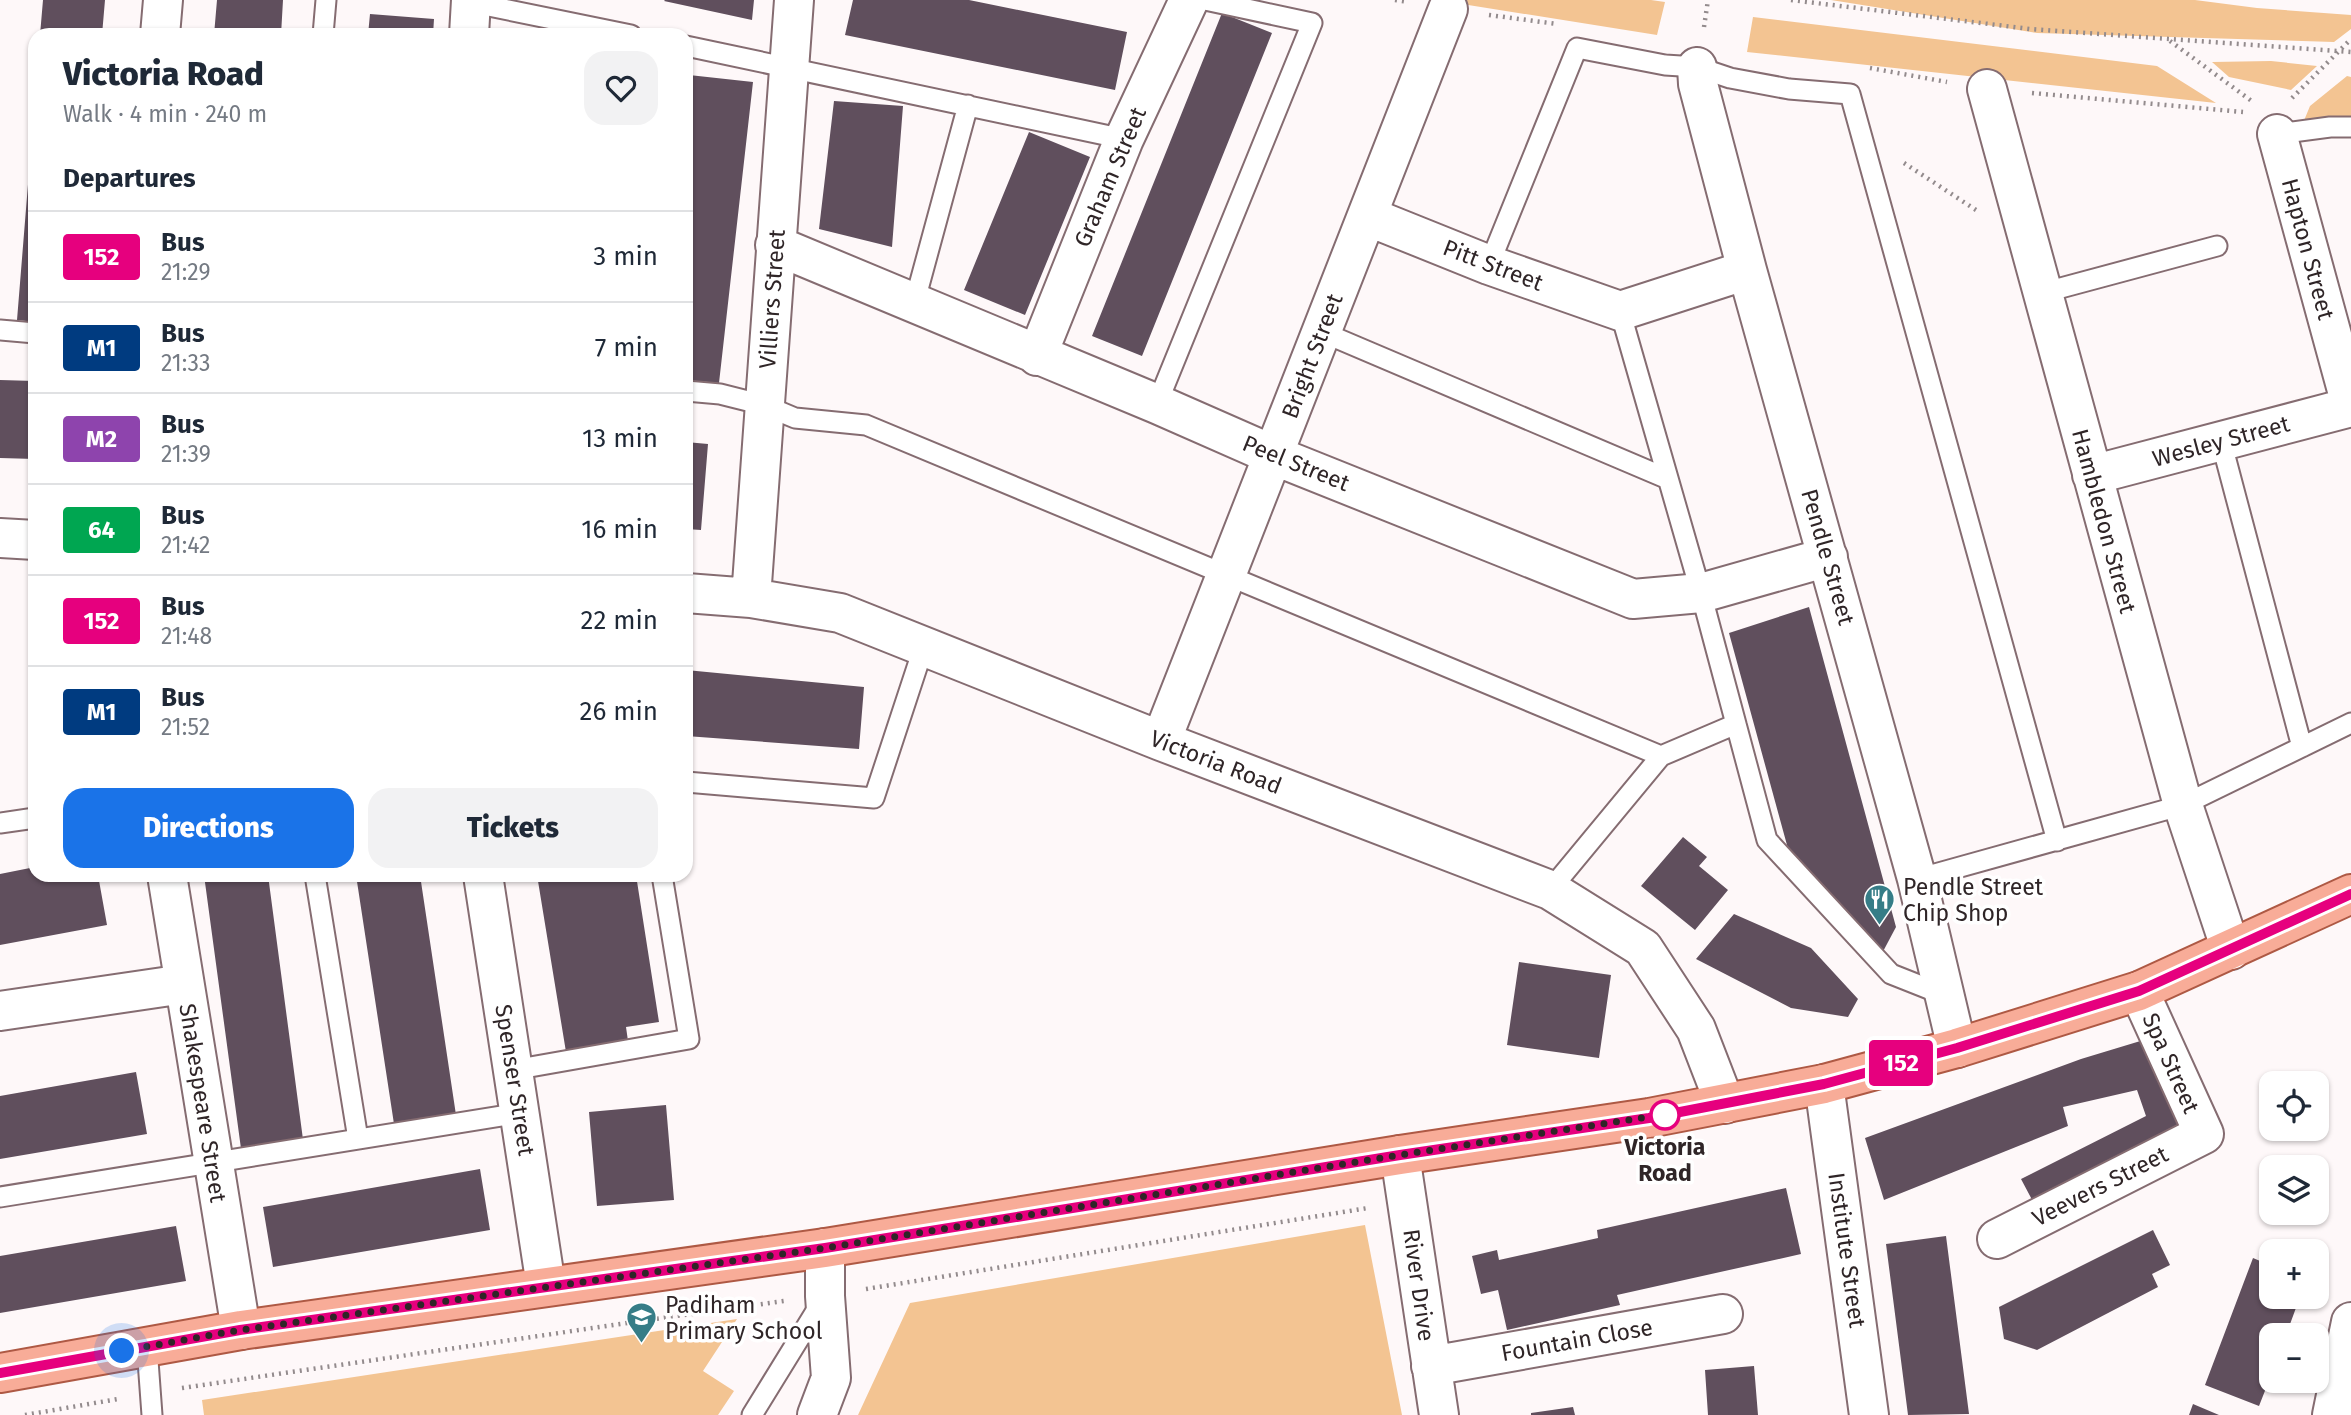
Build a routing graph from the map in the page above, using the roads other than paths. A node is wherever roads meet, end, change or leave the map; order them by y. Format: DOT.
graph roads {
  1 [pos="163,0"];
  2 [pos="326,0"];
  3 [pos="794,0"];
  4 [pos="1189,0"];
  5 [pos="1205,0"];
  6 [pos="467,9"];
  7 [pos="1448,9"];
  8 [pos="161,28"];
  9 [pos="324,28"];
  10 [pos="587,28"];
  11 [pos="693,47"];
  12 [pos="789,67"];
  13 [pos="1697,67"];
  14 [pos="1987,89"];
  15 [pos="968,105"];
  16 [pos="2272,124"];
  17 [pos="2351,127"];
  18 [pos="1124,139"];
  19 [pos="1367,216"];
  20 [pos="775,246"];
  21 [pos="2217,246"];
  22 [pos="1489,265"];
  23 [pos="1747,270"];
  24 [pos="2042,293"];
  25 [pos="914,304"];
  26 [pos="1620,311"];
  27 [pos="2340,319"];
  28 [pos="0,330"];
  29 [pos="28,332"];
  30 [pos="1322,332"];
  31 [pos="1037,355"];
  32 [pos="693,392"];
  33 [pos="1157,404"];
  34 [pos="764,405"];
  35 [pos="2351,406"];
  36 [pos="2221,441"];
  37 [pos="1273,456"];
  38 [pos="2092,475"];
  39 [pos="1668,479"];
  40 [pos="0,538"];
  41 [pos="28,540"];
  42 [pos="1828,557"];
  43 [pos="1226,575"];
  44 [pos="1701,593"];
  45 [pos="693,594"];
  46 [pos="751,598"];
  47 [pos="924,646"];
  48 [pos="2351,723"];
  49 [pos="1736,724"];
  50 [pos="1161,741"];
  51 [pos="2302,747"];
  52 [pos="1661,755"];
  53 [pos="693,783"];
  54 [pos="2183,805"];
  55 [pos="28,819"];
  56 [pos="0,823"];
  57 [pos="2057,841"];
  58 [pos="1917,879"];
  59 [pos="168,882"];
  60 [pos="317,882"];
  61 [pos="484,882"];
  62 [pos="663,882"];
  63 [pos="1549,890"];
  64 [pos="2351,894"];
  65 [pos="2231,950"];
  66 [pos="184,984"];
  67 [pos="2139,991"];
  68 [pos="1944,995"];
  69 [pos="0,1011"];
  70 [pos="1957,1048"];
  71 [pos="513,1070"];
  72 [pos="1824,1084"];
  73 [pos="1726,1104"];
  74 [pos="520,1113"];
  75 [pos="2203,1134"];
  76 [pos="358,1139"];
  77 [pos="1400,1155"];
  78 [pos="213,1163"];
  79 [pos="0,1197"];
  80 [pos="1997,1239"];
  81 [pos="825,1248"];
  82 [pos="546,1286"];
  83 [pos="825,1296"];
  84 [pos="1723,1314"];
  85 [pos="2351,1321"];
  86 [pos="240,1330"];
  87 [pos="147,1347"];
  88 [pos="1431,1366"];
  89 [pos="0,1373"];
  90 [pos="152,1415"];
  91 [pos="752,1415"];
  92 [pos="817,1415"];
  93 [pos="1439,1415"];
  94 [pos="1870,1415"];
  95 [pos="2332,1415"];
  1 -- 8 [label="street"];
  2 -- 9 [label="lane"];
  3 -- 12 [label="street, Villiers Street"];
  4 -- 18 [label="street, Graham Street"];
  5 -- 33 [label="lane"];
  6 -- 10 [label="lane"];
  7 -- 19 [label="street, Bright Street"];
  11 -- 12 [label="lane"];
  12 -- 15 [label="lane"];
  12 -- 20 [label="street, Villiers Street"];
  13 -- 22 [label="lane"];
  13 -- 23 [label="street, Pendle Street"];
  13 -- 57 [label="lane"];
  14 -- 24 [label="street, Hambledon Street"];
  15 -- 18 [label="lane"];
  15 -- 25 [label="lane"];
  16 -- 17 [label="lane"];
  16 -- 27 [label="street, Hapton Street"];
  18 -- 31 [label="street, Graham Street"];
  19 -- 22 [label="street, Pitt Street"];
  19 -- 30 [label="street, Bright Street"];
  20 -- 25 [label="street, Peel Street"];
  20 -- 34 [label="street, Villiers Street"];
  21 -- 24 [label="lane"];
  22 -- 26 [label="street, Pitt Street"];
  23 -- 26 [label="street"];
  23 -- 42 [label="street, Pendle Street"];
  24 -- 38 [label="street, Hambledon Street"];
  25 -- 31 [label="street, Peel Street"];
  26 -- 39 [label="lane"];
  27 -- 35 [label="street, Hapton Street"];
  28 -- 29 [label="lane"];
  30 -- 37 [label="street, Bright Street"];
  30 -- 39 [label="lane"];
  31 -- 33 [label="street, Peel Street"];
  32 -- 34 [label="lane"];
  33 -- 37 [label="street, Peel Street"];
  34 -- 43 [label="lane"];
  34 -- 46 [label="street, Villiers Street"];
  35 -- 36 [label="street, Wesley Street"];
  36 -- 38 [label="street, Wesley Street"];
  36 -- 51 [label="lane"];
  37 -- 43 [label="street, Bright Street"];
  37 -- 44 [label="street, Peel Street"];
  38 -- 54 [label="street, Hambledon Street"];
  39 -- 44 [label="lane"];
  40 -- 41 [label="street"];
  42 -- 44 [label="street, Peel Street"];
  42 -- 58 [label="street, Pendle Street"];
  43 -- 50 [label="street, Bright Street"];
  43 -- 52 [label="lane"];
  44 -- 49 [label="lane"];
  45 -- 46 [label="street, Victoria Road"];
  46 -- 47 [label="street, Victoria Road"];
  47 -- 50 [label="street, Victoria Road"];
  47 -- 53 [label="lane"];
  48 -- 51 [label="lane"];
  49 -- 52 [label="lane"];
  49 -- 68 [label="lane"];
  50 -- 63 [label="street, Victoria Road"];
  51 -- 54 [label="lane"];
  52 -- 63 [label="lane"];
  54 -- 57 [label="lane"];
  54 -- 65 [label="street, Hambledon Street"];
  55 -- 56 [label="lane"];
  57 -- 58 [label="lane"];
  58 -- 68 [label="street, Pendle Street"];
  59 -- 66 [label="street, Shakespeare Street"];
  60 -- 76 [label="lane"];
  61 -- 71 [label="street, Spenser Street"];
  62 -- 71 [label="lane"];
  63 -- 73 [label="street, Victoria Road"];
  64 -- 65 [label="main road"];
  65 -- 67 [label="main road"];
  66 -- 69 [label="street"];
  66 -- 78 [label="street, Shakespeare Street"];
  67 -- 70 [label="main road"];
  67 -- 75 [label="street, Spa Street"];
  68 -- 70 [label="street, Pendle Street"];
  70 -- 72 [label="main road"];
  71 -- 74 [label="street, Spenser Street"];
  72 -- 73 [label="main road"];
  72 -- 94 [label="street, Institute Street"];
  73 -- 77 [label="main road"];
  74 -- 76 [label="lane"];
  74 -- 82 [label="street, Spenser Street"];
  75 -- 80 [label="street, Veevers Street"];
  76 -- 78 [label="lane"];
  77 -- 81 [label="main road"];
  77 -- 88 [label="street, River Drive"];
  78 -- 79 [label="lane"];
  78 -- 86 [label="street, Shakespeare Street"];
  81 -- 82 [label="main road"];
  81 -- 83 [label="street"];
  82 -- 86 [label="main road"];
  83 -- 91 [label="lane"];
  83 -- 92 [label="street"];
  84 -- 88 [label="street, Fountain Close"];
  85 -- 95 [label="street"];
  86 -- 87 [label="main road"];
  87 -- 89 [label="main road"];
  87 -- 90 [label="lane"];
  88 -- 93 [label="street, River Drive"];
}
